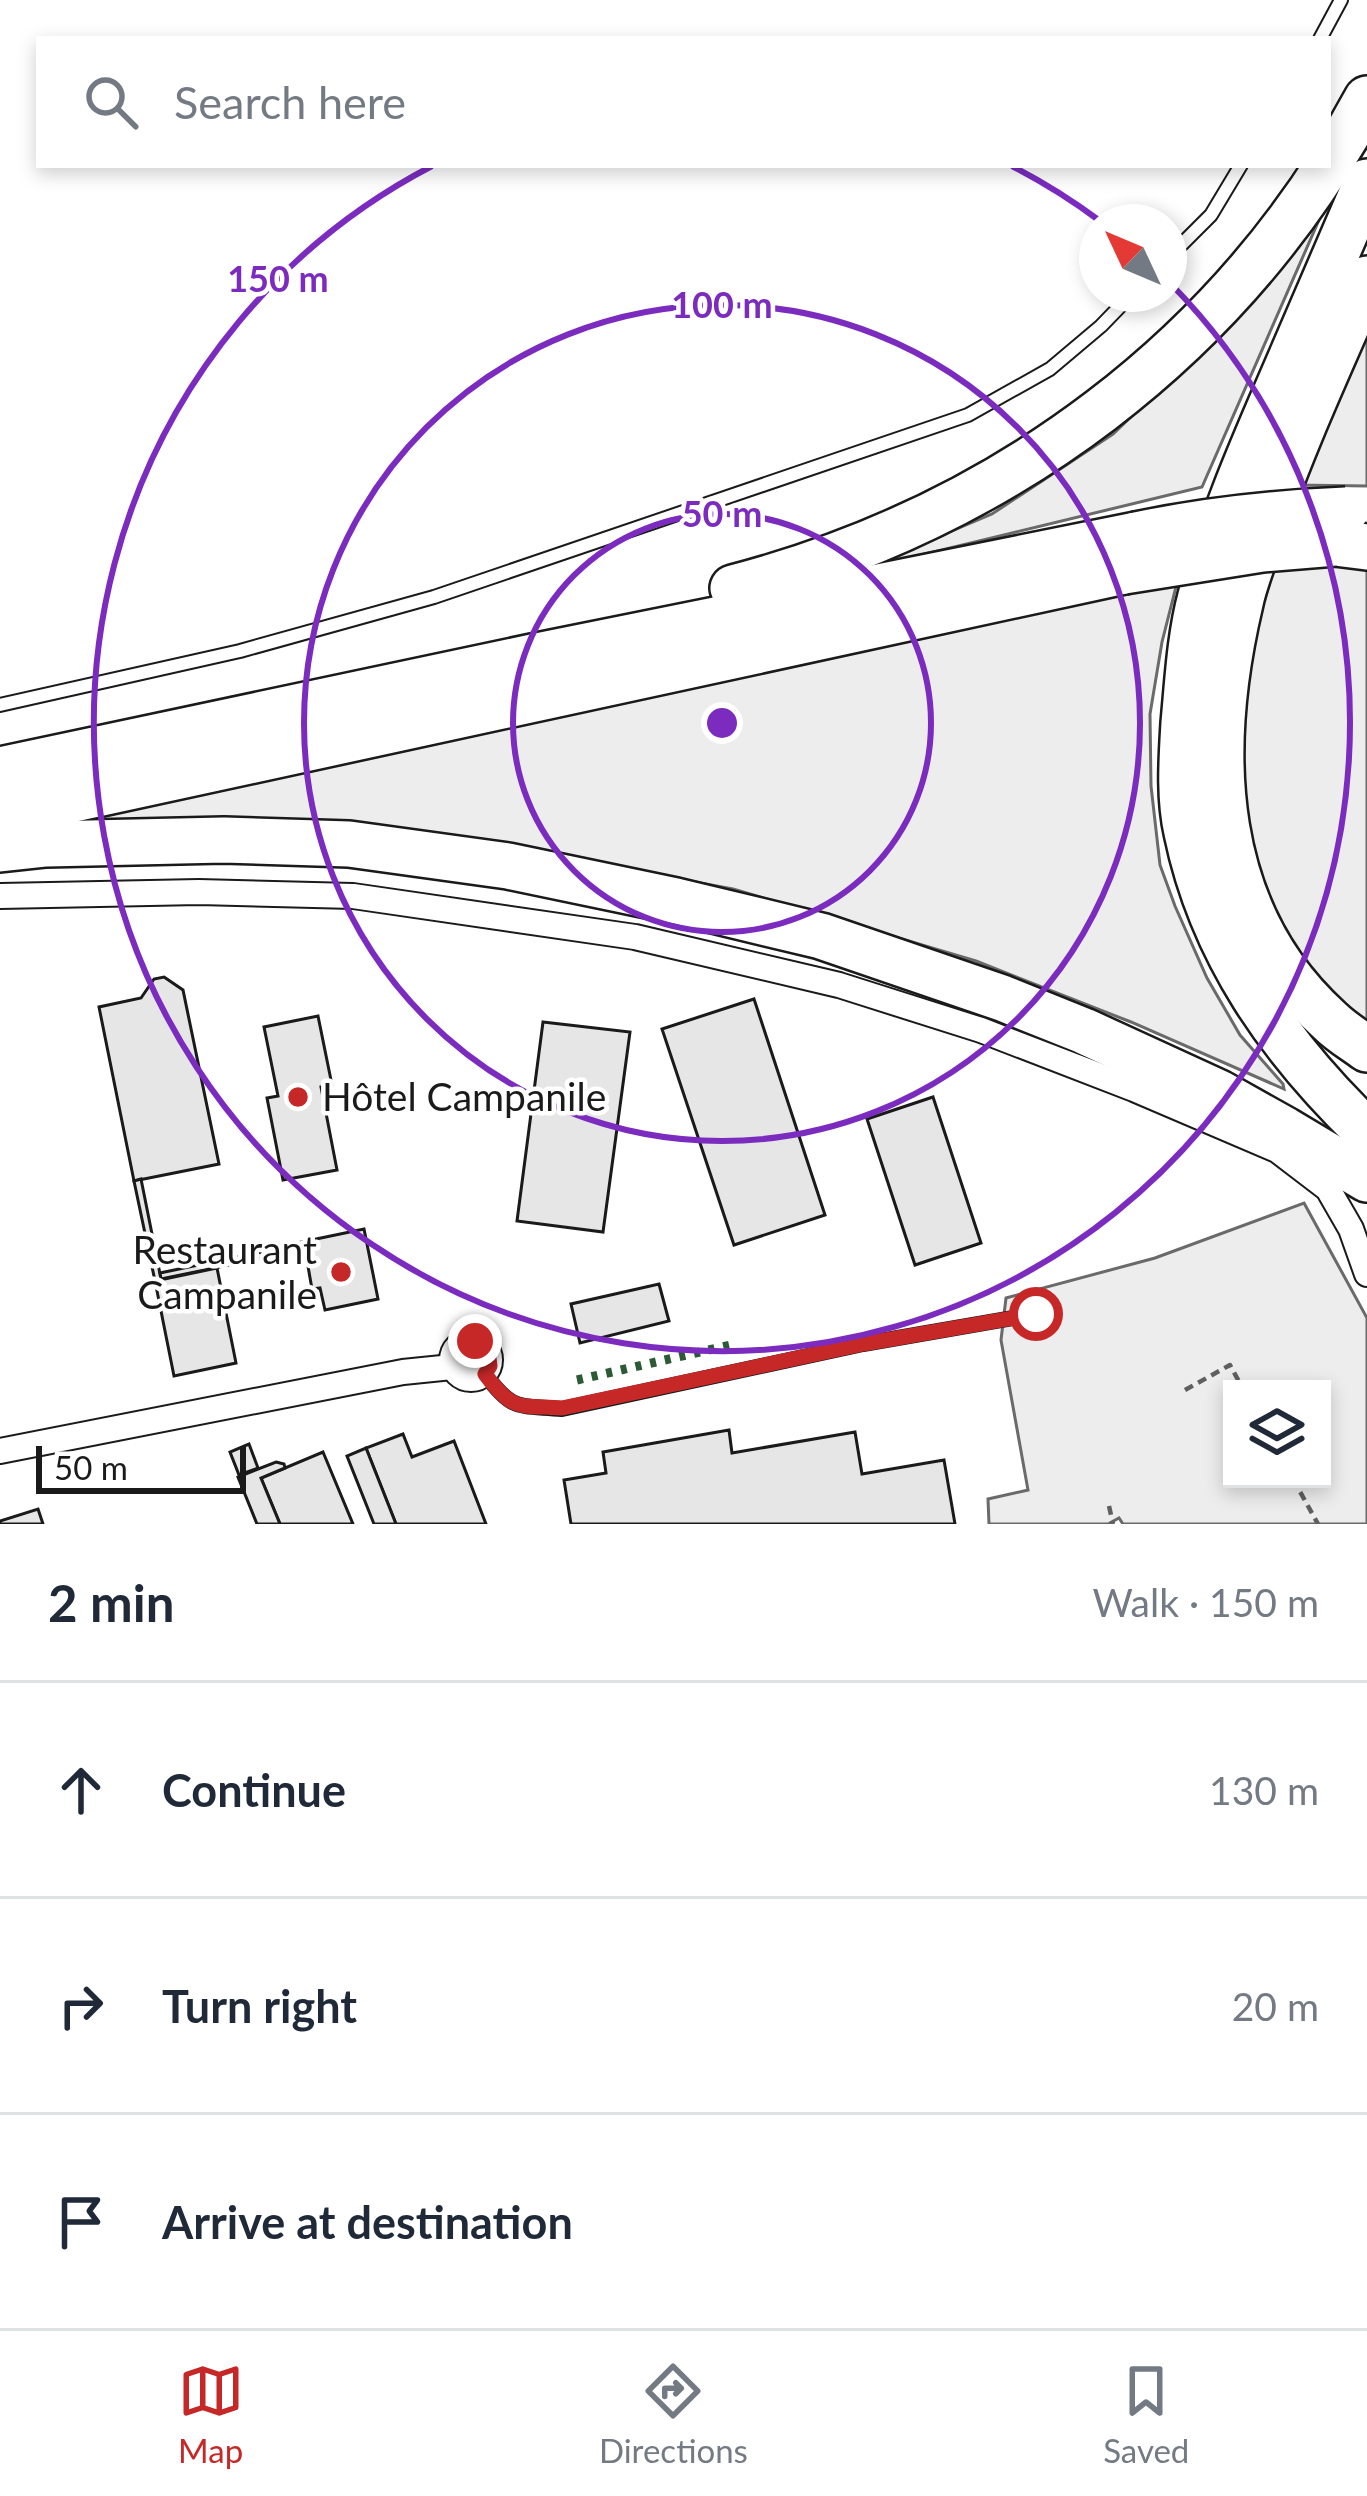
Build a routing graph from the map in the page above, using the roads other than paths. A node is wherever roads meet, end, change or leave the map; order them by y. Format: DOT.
graph roads {
  1 [pos="1341,0"];
  2 [pos="1322,36"];
  3 [pos="1367,99"];
  4 [pos="1331,160"];
  5 [pos="1239,168"];
  6 [pos="1326,168"];
  7 [pos="1367,182"];
  8 [pos="1187,238"];
  9 [pos="1367,279"];
  10 [pos="1115,312"];
  11 [pos="1354,528"];
  12 [pos="1130,553"];
  13 [pos="537,656"];
  14 [pos="0,705"];
  15 [pos="0,770"];
  16 [pos="0,815"];
  17 [pos="0,849"];
  18 [pos="0,896"];
  19 [pos="1367,1049"];
  20 [pos="1367,1132"];
  21 [pos="1367,1180"];
  22 [pos="1367,1274"];
  23 [pos="1036,1314"];
  24 [pos="485,1374"];
  25 [pos="0,1451"];
  1 -- 2 [label="lane"];
  3 -- 4 [label="highway"];
  5 -- 8 [label="lane"];
  6 -- 13 [label="highway"];
  7 -- 20 [label="highway"];
  9 -- 19 [label="highway"];
  10 -- 14 [label="lane"];
  11 -- 12 [label="highway, bridge"];
  12 -- 13 [label="highway"];
  12 -- 16 [label="highway"];
  13 -- 15 [label="highway"];
  17 -- 21 [label="highway"];
  18 -- 22 [label="street"];
  23 -- 24 [label="lane"];
  24 -- 25 [label="street"];
}
